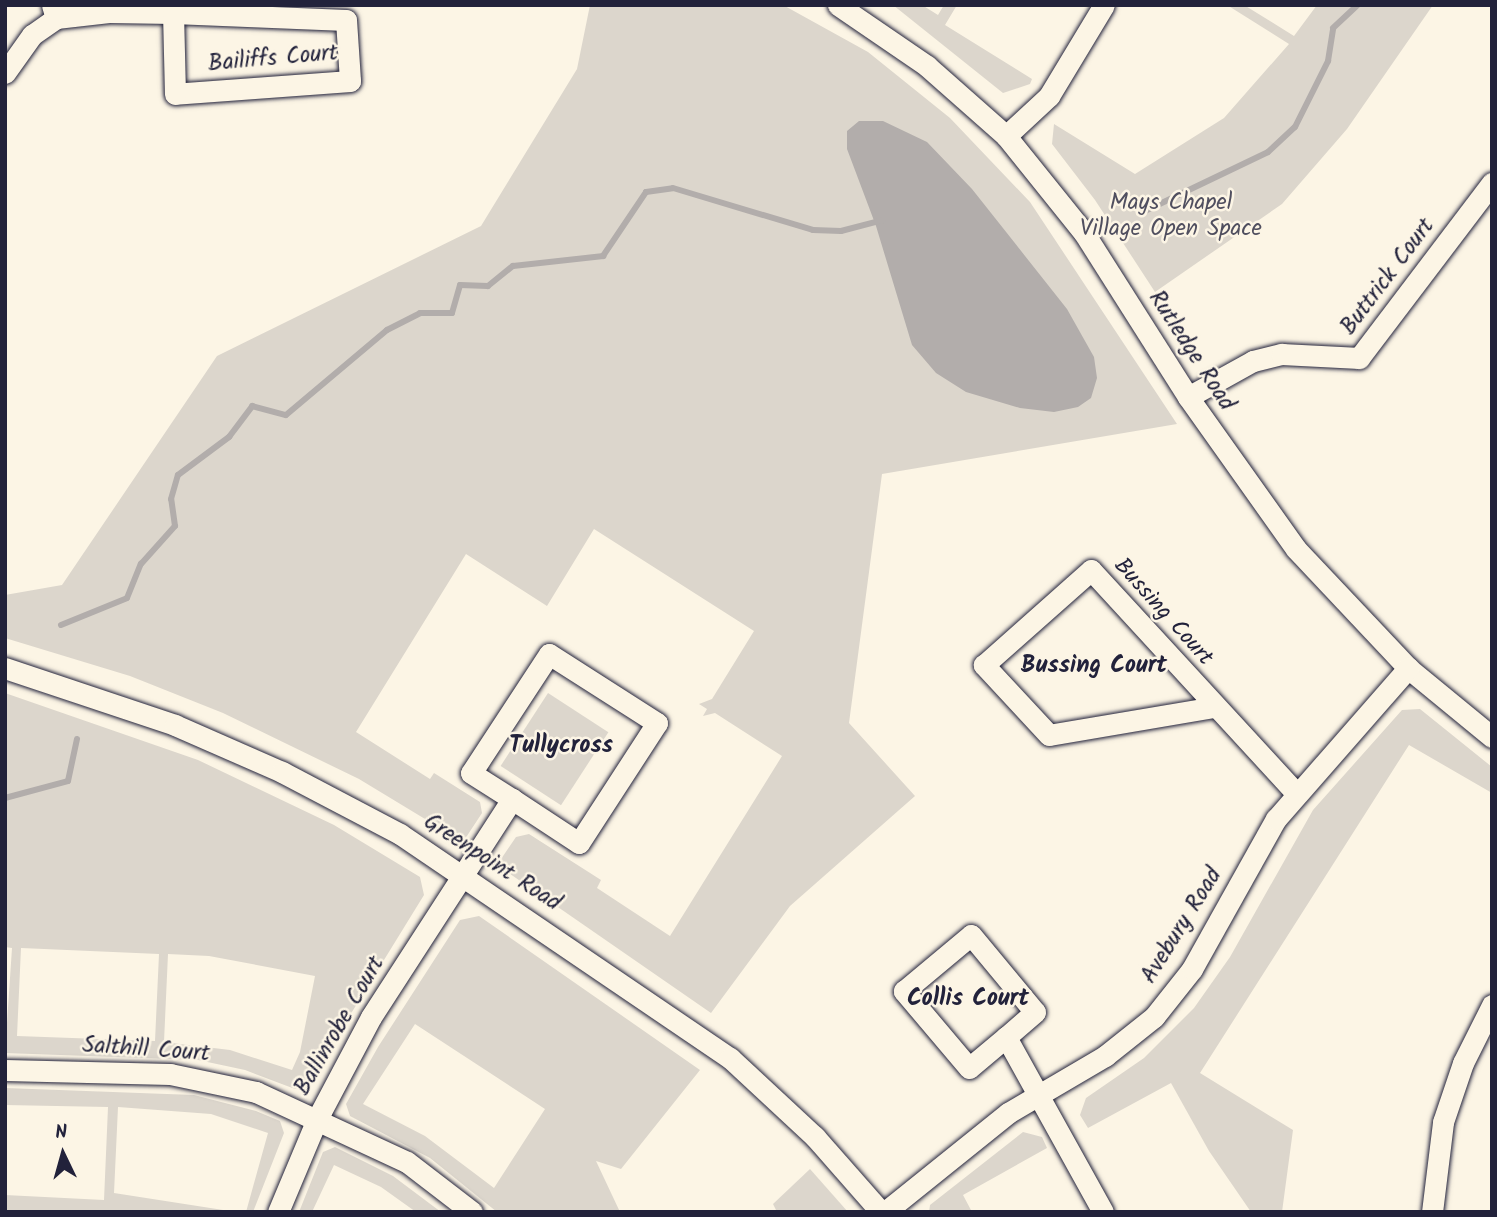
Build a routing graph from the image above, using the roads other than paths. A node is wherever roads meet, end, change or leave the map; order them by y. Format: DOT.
graph roads {
  1 [pos="838,5"];
  2 [pos="1104,5"];
  3 [pos="54,11"];
  4 [pos="173,13"];
  5 [pos="5,73"];
  6 [pos="1006,136"];
  7 [pos="1492,183"];
  8 [pos="1188,397"];
  9 [pos="5,668"];
  10 [pos="1408,668"];
  11 [pos="1214,708"];
  12 [pos="1492,737"];
  13 [pos="1296,793"];
  14 [pos="512,799"];
  15 [pos="463,874"];
  16 [pos="1492,1005"];
  17 [pos="1006,1037"];
  18 [pos="5,1070"];
  19 [pos="1041,1093"];
  20 [pos="317,1119"];
  21 [pos="278,1212"];
  22 [pos="472,1212"];
  23 [pos="883,1212"];
  24 [pos="1103,1212"];
  25 [pos="1432,1212"];
  1 -- 6 [label="street, Rutledge Road"];
  2 -- 6 [label="street"];
  3 -- 4 [label="street, Bailiffs Court"];
  3 -- 5 [label="street"];
  4 -- 4 [label="street, Bailiffs Court"];
  6 -- 8 [label="street, Rutledge Road"];
  7 -- 8 [label="street, Buttrick Court"];
  8 -- 10 [label="street, Rutledge Road"];
  9 -- 15 [label="street, Greenpoint Road"];
  10 -- 12 [label="street, Rutledge Road"];
  10 -- 13 [label="street, Avebury Road"];
  11 -- 11 [label="street, Bussing Court"];
  11 -- 13 [label="street, Bussing Court"];
  13 -- 19 [label="street, Avebury Road"];
  14 -- 14 [label="street"];
  14 -- 15 [label="street, Ballinrobe Court"];
  15 -- 20 [label="street, Ballinrobe Court"];
  15 -- 23 [label="street, Greenpoint Road"];
  16 -- 25 [label="street"];
  17 -- 17 [label="street"];
  17 -- 19 [label="street"];
  18 -- 20 [label="street, Salthill Court"];
  19 -- 23 [label="street, Avebury Road"];
  19 -- 24 [label="street"];
  20 -- 21 [label="street, Ballinrobe Court"];
  20 -- 22 [label="street, Salthill Court"];
}
